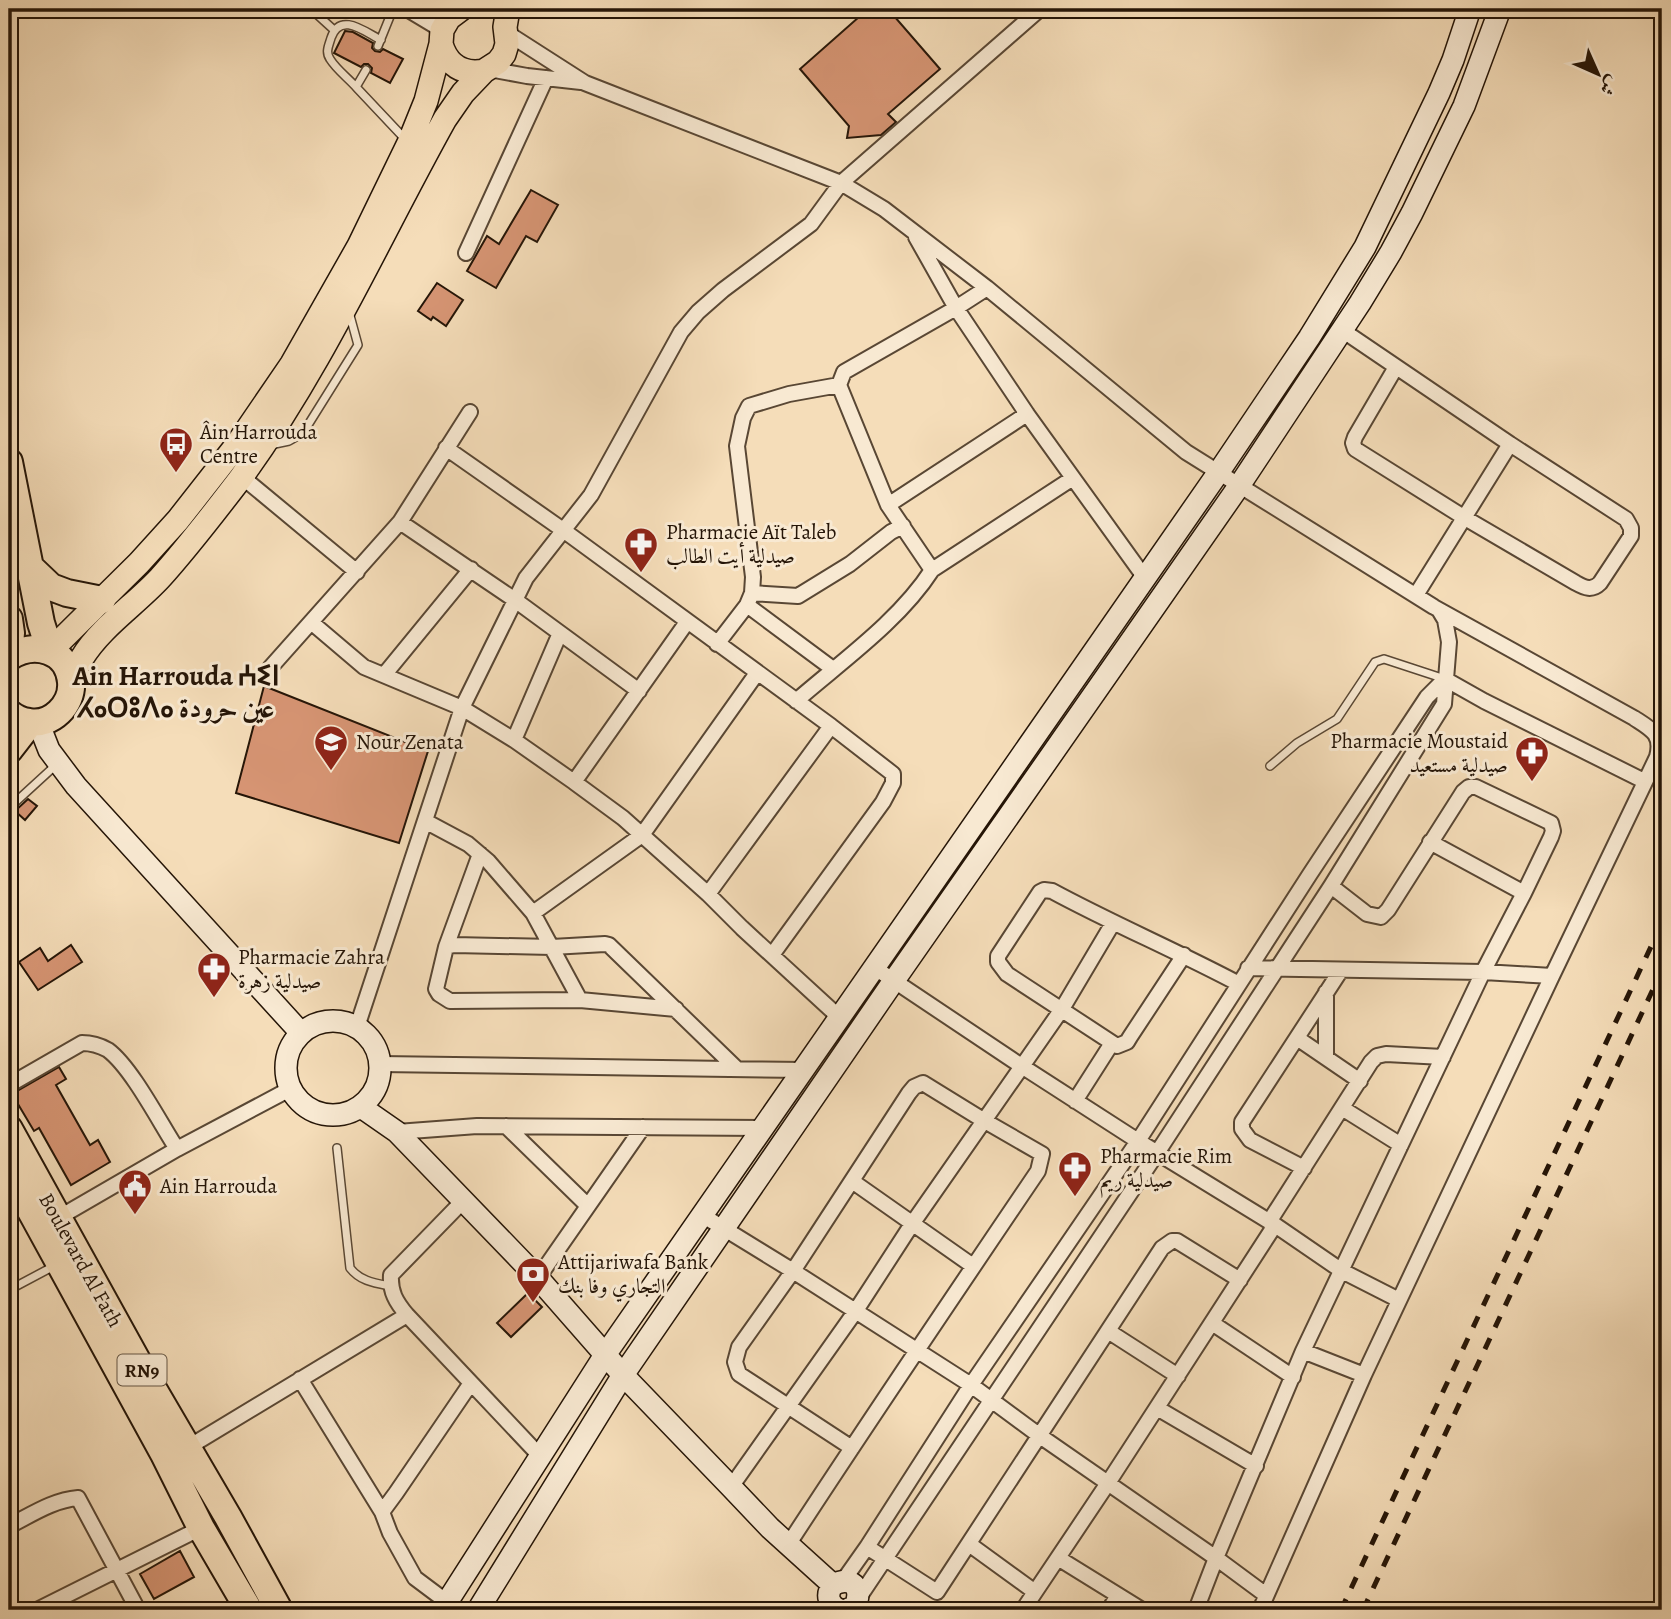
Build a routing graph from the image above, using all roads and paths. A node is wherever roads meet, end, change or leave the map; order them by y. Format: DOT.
graph roads {
  1 [pos="311,9"];
  2 [pos="393,9"];
  3 [pos="407,9"];
  4 [pos="487,9"];
  5 [pos="1040,9"];
  6 [pos="1470,9"];
  7 [pos="1500,9"];
  8 [pos="453,17"];
  9 [pos="507,23"];
  10 [pos="334,30"];
  11 [pos="1453,60"];
  12 [pos="1478,69"];
  13 [pos="366,70"];
  14 [pos="487,70"];
  15 [pos="546,78"];
  16 [pos="585,83"];
  17 [pos="356,87"];
  18 [pos="409,143"];
  19 [pos="841,183"];
  20 [pos="913,231"];
  21 [pos="466,253"];
  22 [pos="987,288"];
  23 [pos="956,308"];
  24 [pos="1342,330"];
  25 [pos="1396,367"];
  26 [pos="839,385"];
  27 [pos="470,412"];
  28 [pos="1027,414"];
  29 [pos="1510,444"];
  30 [pos="446,448"];
  31 [pos="9,462"];
  32 [pos="1218,473"];
  33 [pos="241,476"];
  34 [pos="1073,478"];
  35 [pos="1239,486"];
  36 [pos="888,505"];
  37 [pos="14,512"];
  38 [pos="1465,518"];
  39 [pos="401,522"];
  40 [pos="902,526"];
  41 [pos="563,530"];
  42 [pos="30,567"];
  43 [pos="471,569"];
  44 [pos="932,570"];
  45 [pos="357,572"];
  46 [pos="1144,578"];
  47 [pos="1416,595"];
  48 [pos="749,599"];
  49 [pos="102,600"];
  50 [pos="515,600"];
  51 [pos="1439,610"];
  52 [pos="311,622"];
  53 [pos="687,622"];
  54 [pos="560,633"];
  55 [pos="9,639"];
  56 [pos="717,643"];
  57 [pos="50,651"];
  58 [pos="270,668"];
  59 [pos="834,669"];
  60 [pos="757,673"];
  61 [pos="384,675"];
  62 [pos="1446,679"];
  63 [pos="71,682"];
  64 [pos="639,691"];
  65 [pos="796,701"];
  66 [pos="462,708"];
  67 [pos="26,719"];
  68 [pos="831,726"];
  69 [pos="514,740"];
  70 [pos="9,750"];
  71 [pos="58,764"];
  72 [pos="1270,766"];
  73 [pos="1644,781"];
  74 [pos="575,782"];
  75 [pos="9,808"];
  76 [pos="425,821"];
  77 [pos="642,835"];
  78 [pos="1430,842"];
  79 [pos="480,854"];
  80 [pos="1331,886"];
  81 [pos="1524,893"];
  82 [pos="708,894"];
  83 [pos="533,913"];
  84 [pos="1113,923"];
  85 [pos="446,947"];
  86 [pos="552,947"];
  87 [pos="772,955"];
  88 [pos="1184,955"];
  89 [pos="875,968"];
  90 [pos="1248,968"];
  91 [pos="1277,969"];
  92 [pos="1341,971"];
  93 [pos="1483,972"];
  94 [pos="1552,976"];
  95 [pos="893,982"];
  96 [pos="1239,984"];
  97 [pos="1326,992"];
  98 [pos="580,1000"];
  99 [pos="676,1009"];
  100 [pos="1062,1009"];
  101 [pos="840,1018"];
  102 [pos="357,1027"];
  103 [pos="302,1033"];
  104 [pos="1297,1038"];
  105 [pos="1112,1043"];
  106 [pos="1326,1057"];
  107 [pos="1443,1057"];
  108 [pos="380,1064"];
  109 [pos="1021,1065"];
  110 [pos="737,1069"];
  111 [pos="804,1070"];
  112 [pos="1360,1081"];
  113 [pos="9,1085"];
  114 [pos="290,1089"];
  115 [pos="367,1100"];
  116 [pos="1075,1101"];
  117 [pos="1342,1108"];
  118 [pos="983,1120"];
  119 [pos="506,1126"];
  120 [pos="643,1127"];
  121 [pos="763,1128"];
  122 [pos="9,1129"];
  123 [pos="395,1130"];
  124 [pos="1138,1141"];
  125 [pos="1401,1145"];
  126 [pos="337,1148"];
  127 [pos="177,1149"];
  128 [pos="1157,1153"];
  129 [pos="13,1161"];
  130 [pos="1304,1168"];
  131 [pos="852,1181"];
  132 [pos="463,1201"];
  133 [pos="588,1206"];
  134 [pos="702,1215"];
  135 [pos="58,1218"];
  136 [pos="912,1224"];
  137 [pos="1272,1224"];
  138 [pos="723,1229"];
  139 [pos="60,1263"];
  140 [pos="973,1266"];
  141 [pos="793,1271"];
  142 [pos="1342,1271"];
  143 [pos="538,1278"];
  144 [pos="1240,1280"];
  145 [pos="390,1286"];
  146 [pos="9,1290"];
  147 [pos="1399,1300"];
  148 [pos="855,1312"];
  149 [pos="407,1315"];
  150 [pos="1212,1323"];
  151 [pos="1108,1331"];
  152 [pos="916,1350"];
  153 [pos="1303,1351"];
  154 [pos="605,1355"];
  155 [pos="623,1375"];
  156 [pos="1178,1376"];
  157 [pos="1364,1376"];
  158 [pos="1293,1377"];
  159 [pos="300,1380"];
  160 [pos="471,1383"];
  161 [pos="971,1385"];
  162 [pos="991,1400"];
  163 [pos="788,1406"];
  164 [pos="1157,1408"];
  165 [pos="1040,1436"];
  166 [pos="187,1448"];
  167 [pos="852,1448"];
  168 [pos="540,1456"];
  169 [pos="1256,1466"];
  170 [pos="1108,1483"];
  171 [pos="731,1487"];
  172 [pos="382,1512"];
  173 [pos="9,1526"];
  174 [pos="201,1528"];
  175 [pos="968,1544"];
  176 [pos="788,1545"];
  177 [pos="867,1547"];
  178 [pos="1058,1558"];
  179 [pos="1216,1558"];
  180 [pos="885,1559"];
  181 [pos="117,1570"];
  182 [pos="838,1583"];
  183 [pos="1035,1592"];
  184 [pos="1118,1595"];
  185 [pos="1266,1595"];
  186 [pos="444,1606"];
  187 [pos="850,1607"];
  188 [pos="37,1610"];
  189 [pos="138,1610"];
  190 [pos="249,1610"];
  191 [pos="279,1610"];
  192 [pos="478,1610"];
  193 [pos="1023,1610"];
  194 [pos="1109,1610"];
  195 [pos="1142,1610"];
  196 [pos="1196,1610"];
  197 [pos="1260,1610"];
  1 -- 10 [label="lane"];
  2 -- 10 [label="lane"];
  3 -- 8 [label="street"];
  4 -- 9 [label="main road"];
  5 -- 19 [label="street"];
  6 -- 11 [label="street"];
  7 -- 12 [label="street"];
  8 -- 14 [label="main road"];
  8 -- 18 [label="main road"];
  9 -- 14 [label="main road"];
  9 -- 16 [label="street"];
  10 -- 17 [label="lane"];
  11 -- 12 [label="street"];
  11 -- 32 [label="street"];
  12 -- 24 [label="street"];
  13 -- 17 [label="lane"];
  14 -- 15 [label="street"];
  14 -- 33 [label="main road"];
  15 -- 16 [label="street"];
  15 -- 21 [label="street"];
  16 -- 19 [label="street"];
  17 -- 18 [label="lane"];
  18 -- 49 [label="main road"];
  19 -- 20 [label="street"];
  19 -- 41 [label="street"];
  20 -- 22 [label="street"];
  20 -- 23 [label="street"];
  22 -- 23 [label="street"];
  22 -- 32 [label="street"];
  23 -- 26 [label="street"];
  23 -- 28 [label="street"];
  24 -- 25 [label="street"];
  24 -- 35 [label="street"];
  25 -- 29 [label="street"];
  25 -- 38 [label="street"];
  26 -- 36 [label="street"];
  26 -- 48 [label="street"];
  27 -- 30 [label="street"];
  28 -- 34 [label="street"];
  28 -- 36 [label="street"];
  29 -- 38 [label="street"];
  29 -- 38 [label="street"];
  30 -- 39 [label="street"];
  30 -- 41 [label="street"];
  31 -- 37 [label="highway"];
  32 -- 35 [label="street"];
  32 -- 46 [label="street"];
  33 -- 45 [label="street"];
  33 -- 63 [label="main road"];
  34 -- 44 [label="street"];
  34 -- 46 [label="street"];
  35 -- 47 [label="street"];
  35 -- 95 [label="street"];
  36 -- 40 [label="street"];
  37 -- 42 [label="highway"];
  38 -- 47 [label="street"];
  39 -- 43 [label="street"];
  39 -- 45 [label="street"];
  40 -- 44 [label="street"];
  40 -- 48 [label="street"];
  41 -- 50 [label="street"];
  41 -- 53 [label="street"];
  42 -- 49 [label="highway"];
  42 -- 57 [label="highway"];
  43 -- 50 [label="street"];
  43 -- 61 [label="street"];
  44 -- 59 [label="street"];
  45 -- 52 [label="street"];
  46 -- 89 [label="street"];
  47 -- 51 [label="street"];
  48 -- 56 [label="street"];
  48 -- 59 [label="street"];
  49 -- 57 [label="main road"];
  50 -- 54 [label="street"];
  50 -- 66 [label="street"];
  51 -- 62 [label="street"];
  51 -- 73 [label="street"];
  52 -- 58 [label="street"];
  52 -- 61 [label="street"];
  53 -- 56 [label="street"];
  53 -- 64 [label="street"];
  54 -- 64 [label="street"];
  54 -- 69 [label="street"];
  55 -- 57 [label="highway"];
  56 -- 60 [label="street"];
  57 -- 63 [label="highway"];
  59 -- 65 [label="street"];
  60 -- 65 [label="street"];
  60 -- 77 [label="street"];
  61 -- 66 [label="street"];
  62 -- 72 [label="lane"];
  62 -- 73 [label="street"];
  62 -- 80 [label="street"];
  62 -- 90 [label="street"];
  63 -- 67 [label="highway"];
  64 -- 74 [label="street"];
  65 -- 68 [label="street"];
  66 -- 69 [label="street"];
  66 -- 76 [label="street"];
  67 -- 70 [label="highway"];
  67 -- 71 [label="street"];
  68 -- 82 [label="street"];
  68 -- 87 [label="street"];
  69 -- 74 [label="street"];
  71 -- 75 [label="lane"];
  71 -- 103 [label="street"];
  73 -- 94 [label="street"];
  74 -- 77 [label="street"];
  76 -- 79 [label="street"];
  76 -- 102 [label="street"];
  77 -- 82 [label="street"];
  77 -- 83 [label="street"];
  78 -- 80 [label="street"];
  78 -- 81 [label="street"];
  78 -- 81 [label="street"];
  79 -- 83 [label="street"];
  79 -- 85 [label="street"];
  80 -- 91 [label="street"];
  81 -- 93 [label="street"];
  82 -- 87 [label="street"];
  83 -- 86 [label="street"];
  84 -- 88 [label="street"];
  84 -- 100 [label="street"];
  84 -- 100 [label="street"];
  85 -- 86 [label="street"];
  85 -- 98 [label="street"];
  86 -- 98 [label="street"];
  86 -- 99 [label="street"];
  87 -- 101 [label="street"];
  88 -- 96 [label="street"];
  88 -- 105 [label="street"];
  89 -- 95 [label="street"];
  89 -- 101 [label="street"];
  90 -- 91 [label="street"];
  90 -- 96 [label="street"];
  91 -- 92 [label="street"];
  91 -- 128 [label="street"];
  92 -- 93 [label="street"];
  92 -- 97 [label="street"];
  93 -- 94 [label="street"];
  93 -- 107 [label="street"];
  94 -- 147 [label="street"];
  95 -- 109 [label="street"];
  95 -- 138 [label="street"];
  96 -- 124 [label="street"];
  97 -- 104 [label="street"];
  97 -- 106 [label="street"];
  98 -- 99 [label="street"];
  99 -- 110 [label="street"];
  100 -- 105 [label="street"];
  100 -- 109 [label="street"];
  101 -- 111 [label="street"];
  102 -- 103 [label="street"];
  102 -- 108 [label="street"];
  103 -- 114 [label="street"];
  104 -- 106 [label="street"];
  104 -- 130 [label="street"];
  105 -- 116 [label="street"];
  106 -- 112 [label="street"];
  107 -- 112 [label="street"];
  107 -- 125 [label="street"];
  108 -- 110 [label="street"];
  108 -- 115 [label="street"];
  109 -- 116 [label="street"];
  109 -- 118 [label="street"];
  110 -- 111 [label="street"];
  111 -- 121 [label="street"];
  112 -- 117 [label="street"];
  113 -- 127 [label="street"];
  114 -- 115 [label="street"];
  114 -- 127 [label="street"];
  115 -- 123 [label="street"];
  116 -- 124 [label="street"];
  117 -- 125 [label="street"];
  117 -- 130 [label="street"];
  118 -- 131 [label="street"];
  118 -- 136 [label="street"];
  118 -- 140 [label="street"];
  119 -- 120 [label="street"];
  119 -- 123 [label="street"];
  119 -- 133 [label="street"];
  120 -- 121 [label="street"];
  120 -- 133 [label="street"];
  121 -- 134 [label="street"];
  122 -- 129 [label="highway, Boulevard Al Fath / RN9"];
  123 -- 132 [label="street"];
  124 -- 128 [label="street"];
  124 -- 161 [label="street"];
  125 -- 142 [label="street"];
  126 -- 145 [label="lane"];
  127 -- 135 [label="street"];
  128 -- 137 [label="street"];
  128 -- 162 [label="street"];
  129 -- 135 [label="highway, Boulevard Al Fath / RN9"];
  129 -- 139 [label="highway, Boulevard Al Fath / RN9"];
  130 -- 137 [label="street"];
  131 -- 136 [label="street"];
  131 -- 141 [label="street"];
  132 -- 143 [label="street"];
  132 -- 145 [label="street"];
  133 -- 143 [label="street"];
  134 -- 138 [label="street"];
  134 -- 154 [label="street"];
  135 -- 166 [label="highway, Boulevard Al Fath / RN9"];
  136 -- 140 [label="street"];
  136 -- 148 [label="street"];
  137 -- 142 [label="street"];
  137 -- 144 [label="street"];
  138 -- 141 [label="street"];
  138 -- 155 [label="street"];
  139 -- 146 [label="lane"];
  139 -- 174 [label="highway, Boulevard Al Fath / RN9"];
  140 -- 152 [label="street"];
  141 -- 148 [label="street"];
  141 -- 163 [label="street"];
  142 -- 147 [label="street"];
  142 -- 153 [label="street"];
  143 -- 154 [label="street"];
  144 -- 150 [label="street"];
  144 -- 151 [label="street"];
  145 -- 149 [label="street"];
  147 -- 157 [label="street"];
  148 -- 152 [label="street"];
  148 -- 163 [label="street"];
  149 -- 159 [label="street"];
  149 -- 160 [label="street"];
  150 -- 156 [label="street"];
  150 -- 158 [label="street"];
  151 -- 156 [label="street"];
  151 -- 165 [label="street"];
  152 -- 161 [label="street"];
  152 -- 167 [label="street"];
  153 -- 157 [label="street"];
  153 -- 158 [label="street"];
  154 -- 155 [label="street"];
  154 -- 168 [label="street"];
  155 -- 171 [label="street"];
  155 -- 192 [label="street"];
  156 -- 164 [label="street"];
  157 -- 185 [label="street"];
  158 -- 169 [label="street"];
  159 -- 166 [label="street"];
  159 -- 172 [label="street"];
  160 -- 168 [label="street"];
  160 -- 172 [label="street"];
  161 -- 162 [label="street"];
  161 -- 177 [label="street"];
  162 -- 165 [label="street"];
  162 -- 180 [label="street"];
  163 -- 167 [label="street"];
  163 -- 171 [label="street"];
  164 -- 169 [label="street"];
  164 -- 170 [label="street"];
  165 -- 170 [label="street"];
  165 -- 175 [label="street"];
  166 -- 191 [label="highway, Boulevard Al Fath / RN9"];
  167 -- 176 [label="street"];
  168 -- 186 [label="street"];
  169 -- 179 [label="street"];
  170 -- 178 [label="street"];
  170 -- 179 [label="street"];
  171 -- 176 [label="street"];
  172 -- 186 [label="street"];
  173 -- 181 [label="street"];
  174 -- 181 [label="street"];
  174 -- 190 [label="highway, Boulevard Al Fath / RN9"];
  175 -- 180 [label="street"];
  175 -- 183 [label="street"];
  176 -- 182 [label="street"];
  177 -- 180 [label="street"];
  177 -- 182 [label="street"];
  178 -- 183 [label="street"];
  178 -- 184 [label="street"];
  179 -- 185 [label="street"];
  179 -- 196 [label="street"];
  180 -- 187 [label="street"];
  181 -- 188 [label="street"];
  181 -- 189 [label="street"];
  182 -- 187 [label="street"];
  183 -- 193 [label="street"];
  184 -- 194 [label="street"];
  184 -- 195 [label="street"];
  185 -- 197 [label="street"];
}
